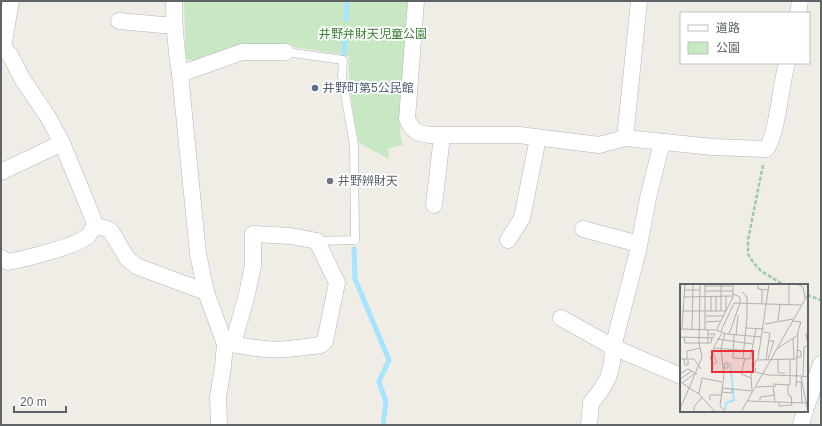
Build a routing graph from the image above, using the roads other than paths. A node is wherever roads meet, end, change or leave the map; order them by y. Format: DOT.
graph roads {
  1 [pos="11,1"];
  2 [pos="174,1"];
  3 [pos="416,1"];
  4 [pos="639,1"];
  5 [pos="800,1"];
  6 [pos="798,12"];
  7 [pos="119,21"];
  8 [pos="174,26"];
  9 [pos="2,48"];
  10 [pos="286,52"];
  11 [pos="787,64"];
  12 [pos="180,74"];
  13 [pos="442,136"];
  14 [pos="538,138"];
  15 [pos="625,138"];
  16 [pos="662,142"];
  17 [pos="62,143"];
  18 [pos="1,172"];
  19 [pos="434,205"];
  20 [pos="95,225"];
  21 [pos="583,229"];
  22 [pos="508,240"];
  23 [pos="315,241"];
  24 [pos="639,244"];
  25 [pos="1,258"];
  26 [pos="206,292"];
  27 [pos="561,318"];
  28 [pos="229,344"];
  29 [pos="613,347"];
  30 [pos="821,364"];
  31 [pos="680,376"];
  32 [pos="808,402"];
  33 [pos="805,412"];
  34 [pos="219,425"];
  35 [pos="589,425"];
  36 [pos="801,425"];
  1 -- 9 [label="street"];
  2 -- 8 [label="street"];
  3 -- 13 [label="street"];
  4 -- 15 [label="street"];
  5 -- 6 [label="street"];
  7 -- 8 [label="street"];
  8 -- 12 [label="street"];
  9 -- 17 [label="street"];
  10 -- 12 [label="street"];
  10 -- 23 [label="lane"];
  11 -- 16 [label="street"];
  12 -- 26 [label="street"];
  13 -- 14 [label="street"];
  13 -- 19 [label="street"];
  14 -- 15 [label="street"];
  14 -- 22 [label="street"];
  15 -- 16 [label="street"];
  16 -- 24 [label="street"];
  17 -- 18 [label="street"];
  17 -- 20 [label="street"];
  20 -- 25 [label="street"];
  20 -- 26 [label="street"];
  21 -- 24 [label="street"];
  23 -- 28 [label="street"];
  23 -- 28 [label="street"];
  24 -- 29 [label="street"];
  26 -- 28 [label="street"];
  27 -- 29 [label="street"];
  28 -- 34 [label="street"];
  29 -- 31 [label="street"];
  29 -- 35 [label="street"];
  30 -- 32 [label="street"];
  33 -- 36 [label="street"];
}
